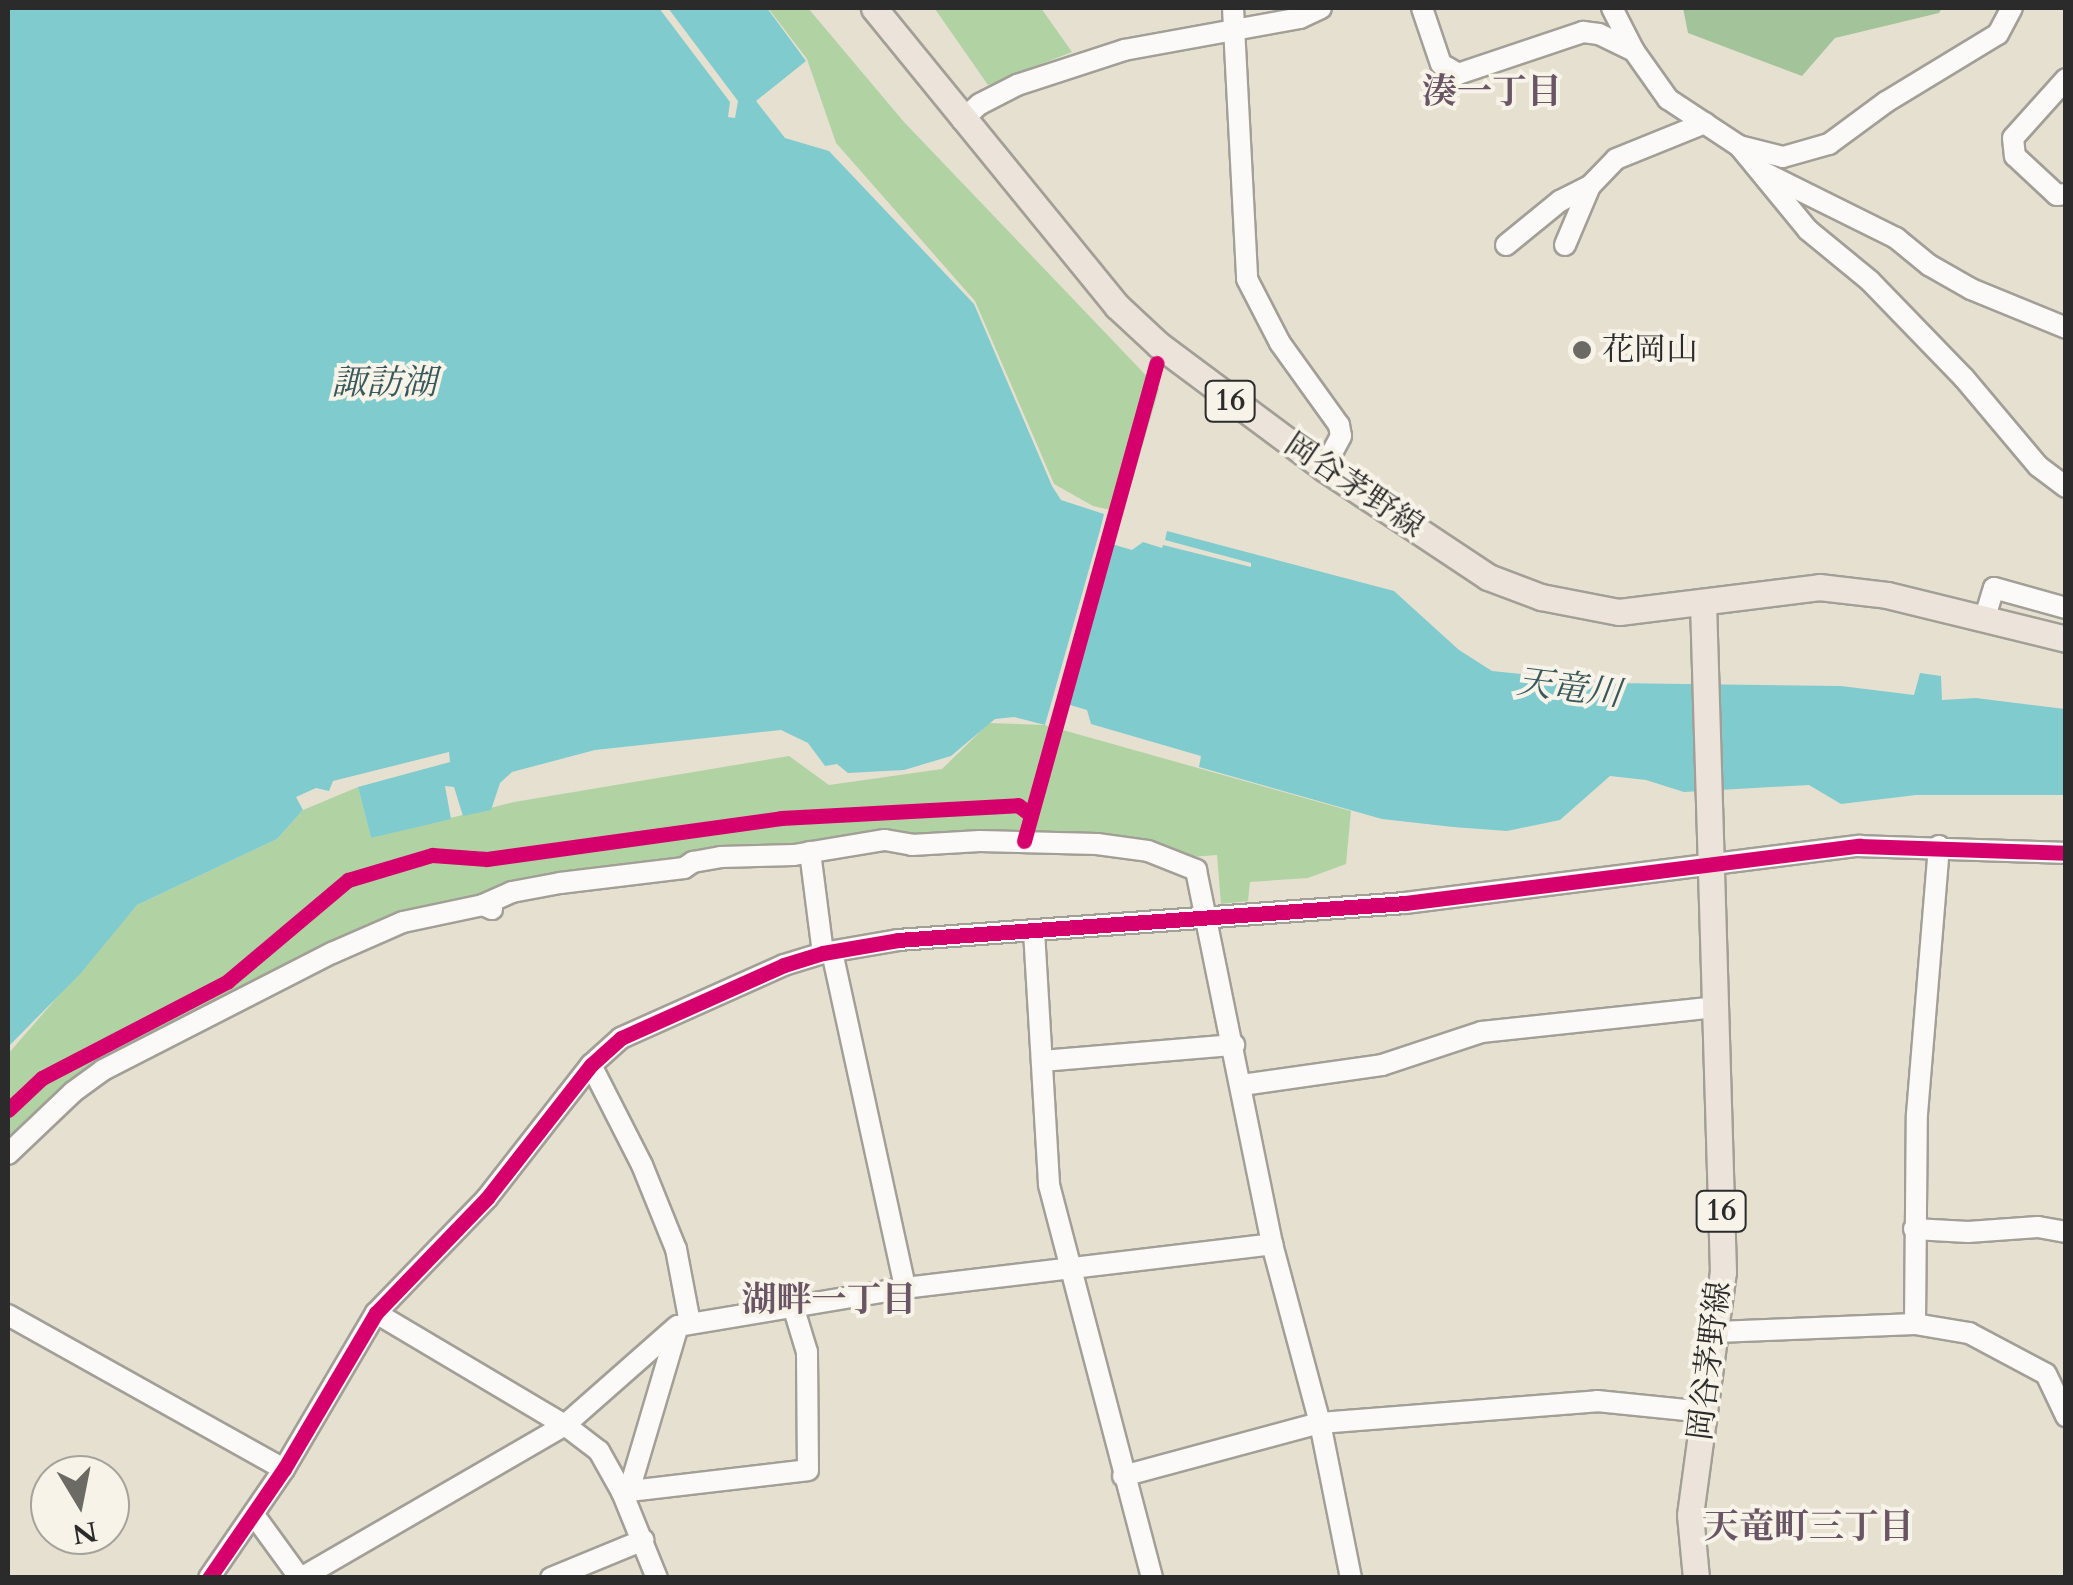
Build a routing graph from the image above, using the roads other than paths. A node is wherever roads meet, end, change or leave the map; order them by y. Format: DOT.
graph roads {
  1 [pos="1233,8"];
  2 [pos="1321,8"];
  3 [pos="1422,8"];
  4 [pos="1612,8"];
  5 [pos="2012,8"];
  6 [pos="884,11"];
  7 [pos="1235,32"];
  8 [pos="1634,50"];
  9 [pos="2066,78"];
  10 [pos="962,120"];
  11 [pos="1705,123"];
  12 [pos="1738,146"];
  13 [pos="1754,168"];
  14 [pos="1590,186"];
  15 [pos="2066,194"];
  16 [pos="1565,245"];
  17 [pos="1506,246"];
  18 [pos="2066,328"];
  19 [pos="1324,468"];
  20 [pos="2066,487"];
  21 [pos="2066,608"];
  22 [pos="1704,616"];
  23 [pos="1985,617"];
  24 [pos="2066,639"];
  25 [pos="1939,846"];
  26 [pos="1711,852"];
  27 [pos="2066,853"];
  28 [pos="810,856"];
  29 [pos="1207,920"];
  30 [pos="1034,931"];
  31 [pos="827,952"];
  32 [pos="1715,1007"];
  33 [pos="1234,1045"];
  34 [pos="1042,1061"];
  35 [pos="591,1065"];
  36 [pos="1242,1085"];
  37 [pos="8,1154"];
  38 [pos="1914,1229"];
  39 [pos="2066,1232"];
  40 [pos="1272,1244"];
  41 [pos="1073,1266"];
  42 [pos="905,1288"];
  43 [pos="793,1306"];
  44 [pos="376,1313"];
  45 [pos="8,1315"];
  46 [pos="684,1324"];
  47 [pos="1915,1324"];
  48 [pos="1717,1332"];
  49 [pos="1705,1412"];
  50 [pos="2066,1416"];
  51 [pos="1320,1423"];
  52 [pos="565,1426"];
  53 [pos="284,1470"];
  54 [pos="1123,1476"];
  55 [pos="626,1492"];
  56 [pos="254,1516"];
  57 [pos="643,1540"];
  58 [pos="208,1578"];
  59 [pos="301,1578"];
  60 [pos="551,1578"];
  61 [pos="657,1578"];
  62 [pos="1152,1578"];
  63 [pos="1351,1578"];
  64 [pos="1696,1578"];
  1 -- 7 [label="street"];
  2 -- 7 [label="street"];
  3 -- 8 [label="street"];
  4 -- 8 [label="street"];
  5 -- 12 [label="street"];
  6 -- 10 [label="main road, 岡谷茅野線 / 16"];
  7 -- 10 [label="street"];
  7 -- 19 [label="street"];
  8 -- 11 [label="street"];
  9 -- 15 [label="street"];
  10 -- 19 [label="main road, 岡谷茅野線 / 16"];
  11 -- 12 [label="street"];
  11 -- 14 [label="street"];
  12 -- 13 [label="street"];
  13 -- 18 [label="street"];
  13 -- 20 [label="street"];
  14 -- 16 [label="street"];
  14 -- 17 [label="street"];
  19 -- 22 [label="main road, 岡谷茅野線 / 16"];
  21 -- 23 [label="street"];
  22 -- 23 [label="main road, 岡谷茅野線 / 16"];
  22 -- 26 [label="main road, 岡谷茅野線 / 16"];
  23 -- 24 [label="main road, 岡谷茅野線 / 16"];
  25 -- 26 [label="street"];
  25 -- 27 [label="street"];
  25 -- 38 [label="street"];
  26 -- 29 [label="street"];
  26 -- 32 [label="main road, 岡谷茅野線 / 16"];
  28 -- 29 [label="street"];
  28 -- 31 [label="street"];
  28 -- 37 [label="street"];
  29 -- 30 [label="street"];
  29 -- 33 [label="street"];
  30 -- 31 [label="street"];
  30 -- 34 [label="street"];
  31 -- 35 [label="street"];
  31 -- 42 [label="street"];
  32 -- 36 [label="street"];
  32 -- 48 [label="main road, 岡谷茅野線 / 16"];
  33 -- 34 [label="street"];
  33 -- 36 [label="street"];
  34 -- 41 [label="street"];
  35 -- 44 [label="street"];
  35 -- 46 [label="street"];
  36 -- 40 [label="street"];
  38 -- 39 [label="street"];
  38 -- 47 [label="street"];
  40 -- 41 [label="street"];
  40 -- 51 [label="street"];
  41 -- 42 [label="street"];
  41 -- 54 [label="street"];
  42 -- 43 [label="street"];
  43 -- 46 [label="street"];
  43 -- 55 [label="street"];
  44 -- 52 [label="street"];
  44 -- 53 [label="street"];
  45 -- 53 [label="street"];
  46 -- 52 [label="street"];
  46 -- 55 [label="street"];
  47 -- 48 [label="street"];
  47 -- 50 [label="street"];
  48 -- 49 [label="main road, 岡谷茅野線 / 16"];
  49 -- 51 [label="street"];
  49 -- 64 [label="main road, 岡谷茅野線 / 16"];
  51 -- 54 [label="street"];
  51 -- 63 [label="street"];
  52 -- 55 [label="street"];
  52 -- 59 [label="street"];
  53 -- 56 [label="street"];
  54 -- 62 [label="street"];
  55 -- 57 [label="street"];
  56 -- 58 [label="street"];
  56 -- 59 [label="street"];
  57 -- 60 [label="street"];
  57 -- 61 [label="street"];
}
